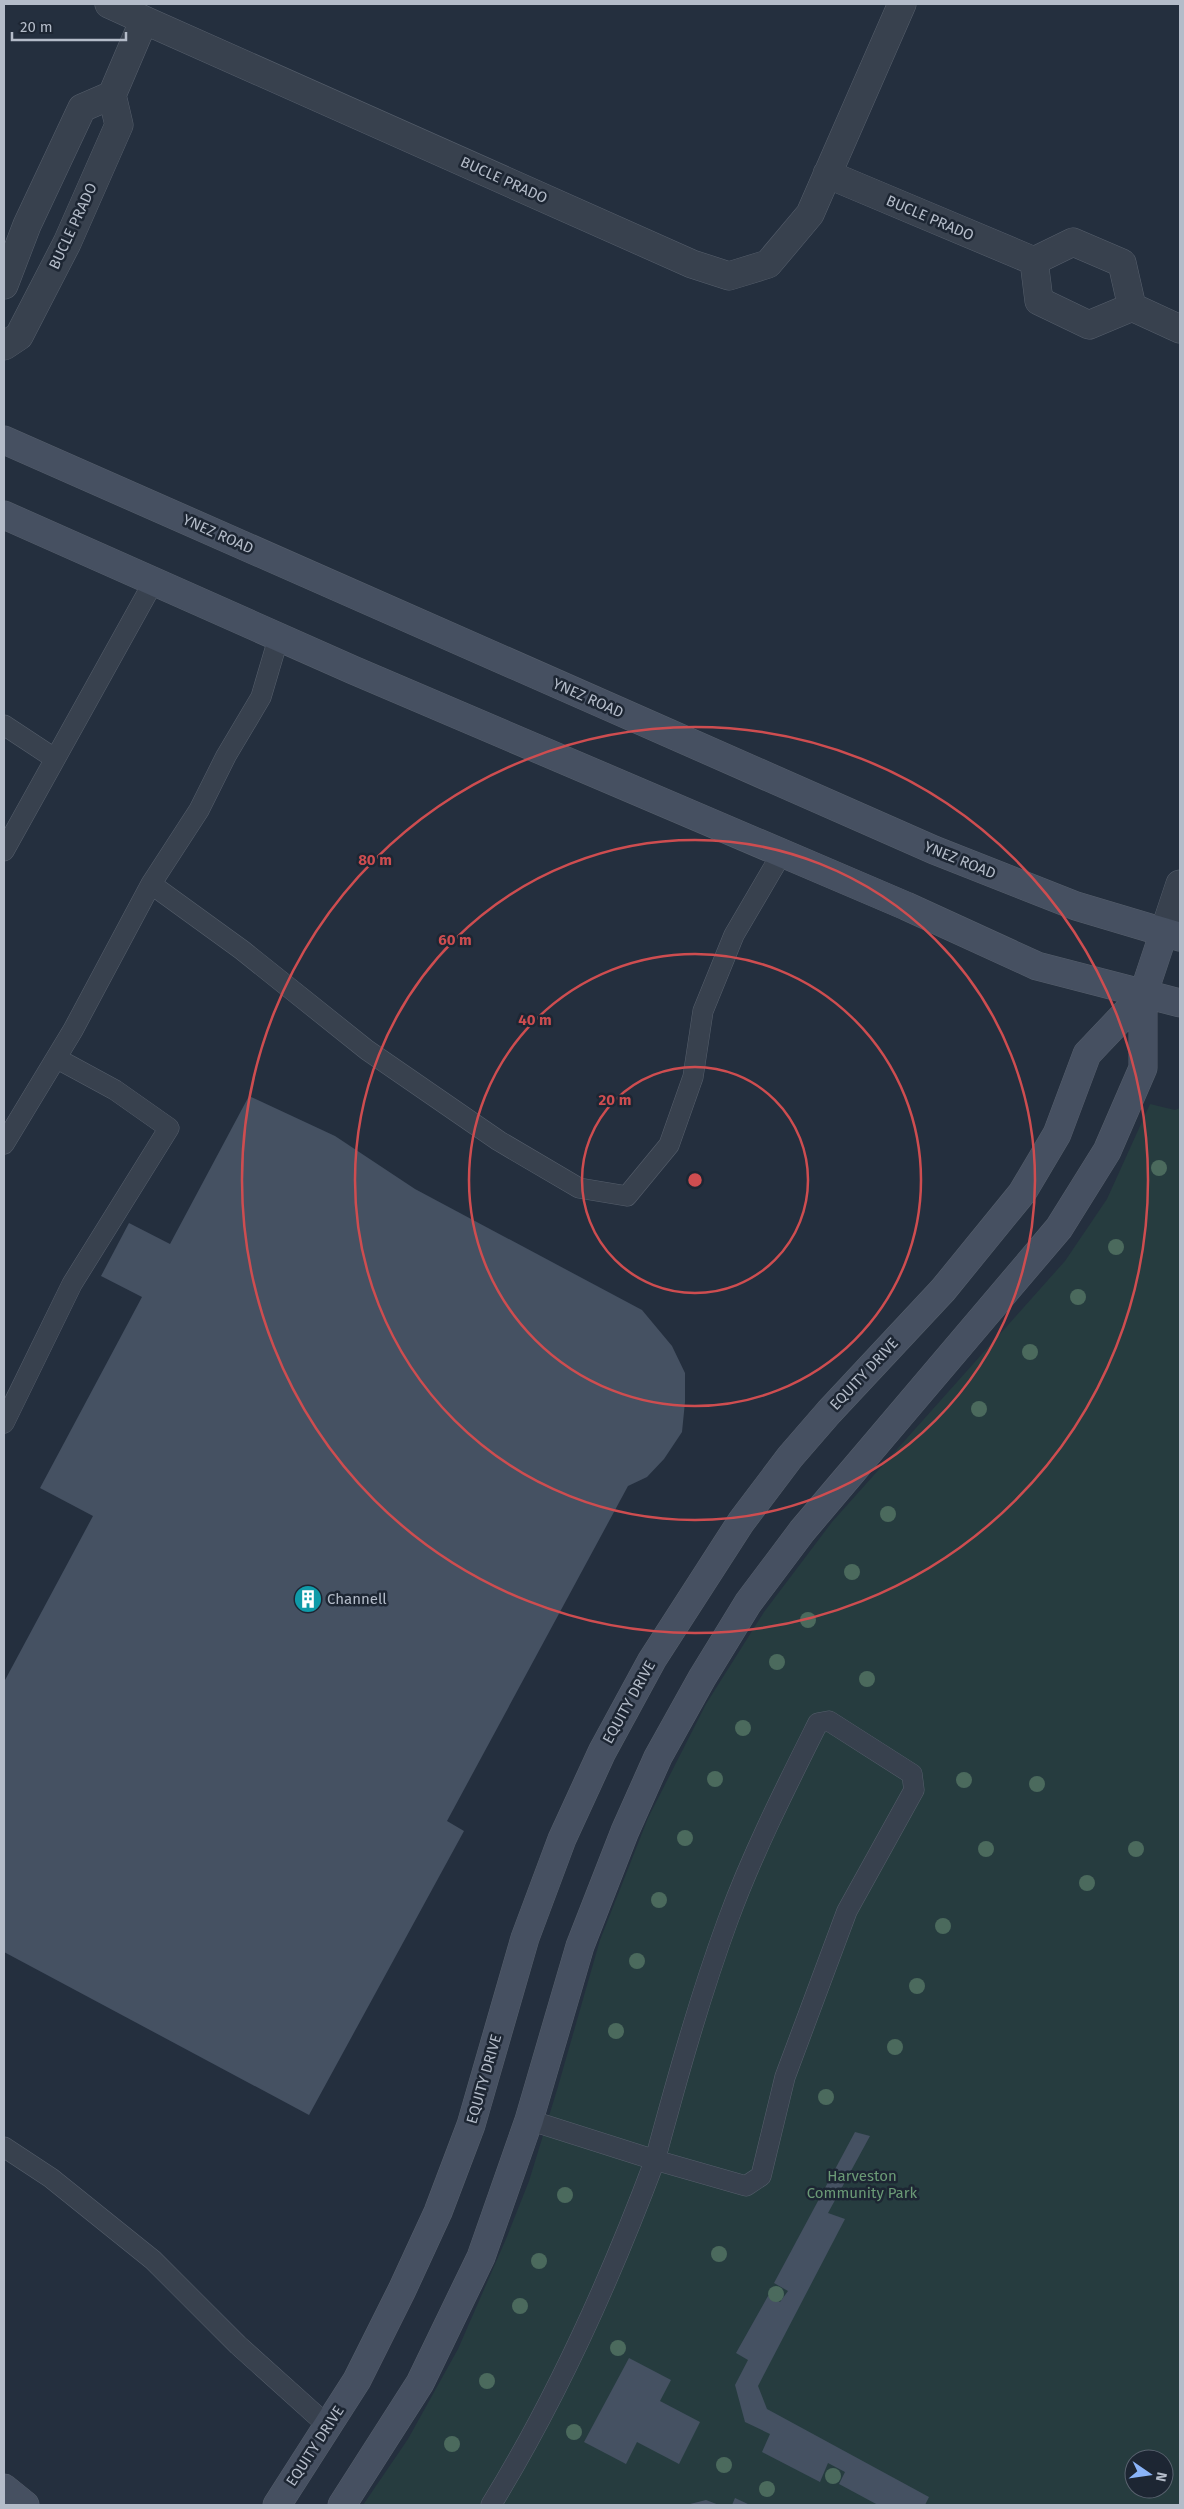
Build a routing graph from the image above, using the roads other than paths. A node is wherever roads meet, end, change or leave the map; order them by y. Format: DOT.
graph roads {
  1 [pos="109,4"];
  2 [pos="902,4"];
  3 [pos="144,20"];
  4 [pos="112,95"];
  5 [pos="64,147"];
  6 [pos="102,163"];
  7 [pos="827,174"];
  8 [pos="27,225"];
  9 [pos="67,243"];
  10 [pos="1034,261"];
  11 [pos="4,285"];
  12 [pos="1132,307"];
  13 [pos="1180,329"];
  14 [pos="4,346"];
  15 [pos="4,440"];
  16 [pos="4,514"];
  17 [pos="154,581"];
  18 [pos="279,636"];
  19 [pos="4,725"];
  20 [pos="54,758"];
  21 [pos="4,851"];
  22 [pos="782,853"];
  23 [pos="151,884"];
  24 [pos="1180,884"];
  25 [pos="1172,934"];
  26 [pos="1144,995"];
  27 [pos="1180,1003"];
  28 [pos="56,1058"];
  29 [pos="4,1144"];
  30 [pos="4,1423"];
  31 [pos="529,2120"];
  32 [pos="4,2147"];
  33 [pos="655,2160"];
  34 [pos="328,2426"];
  35 [pos="4,2488"];
  36 [pos="25,2505"];
  37 [pos="277,2505"];
  38 [pos="342,2505"];
  39 [pos="491,2505"];
  1 -- 3 [label="street, BUCLE PRADO"];
  2 -- 7 [label="street, BUCLE PRADO"];
  3 -- 4 [label="street"];
  3 -- 7 [label="street, BUCLE PRADO"];
  4 -- 5 [label="street"];
  4 -- 6 [label="street, BUCLE PRADO"];
  5 -- 6 [label="street"];
  5 -- 8 [label="street"];
  6 -- 9 [label="street, BUCLE PRADO"];
  7 -- 10 [label="street, BUCLE PRADO"];
  8 -- 9 [label="street"];
  8 -- 11 [label="street"];
  9 -- 14 [label="street, BUCLE PRADO"];
  10 -- 12 [label="street"];
  10 -- 12 [label="street"];
  12 -- 13 [label="street"];
  15 -- 25 [label="street, YNEZ ROAD"];
  16 -- 17 [label="street"];
  17 -- 18 [label="street"];
  17 -- 20 [label="lane"];
  18 -- 22 [label="street"];
  18 -- 23 [label="lane"];
  19 -- 20 [label="lane"];
  20 -- 21 [label="lane"];
  22 -- 23 [label="lane"];
  22 -- 26 [label="street"];
  23 -- 28 [label="lane"];
  24 -- 25 [label="street"];
  25 -- 26 [label="street, EQUITY DRIVE"];
  26 -- 27 [label="street"];
  26 -- 31 [label="street, EQUITY DRIVE"];
  26 -- 34 [label="street, EQUITY DRIVE"];
  28 -- 29 [label="lane"];
  28 -- 30 [label="lane"];
  31 -- 33 [label="lane"];
  31 -- 38 [label="street, EQUITY DRIVE"];
  32 -- 34 [label="lane"];
  33 -- 33 [label="lane"];
  33 -- 39 [label="lane"];
  34 -- 37 [label="street, EQUITY DRIVE"];
  35 -- 36 [label="street"];
}
